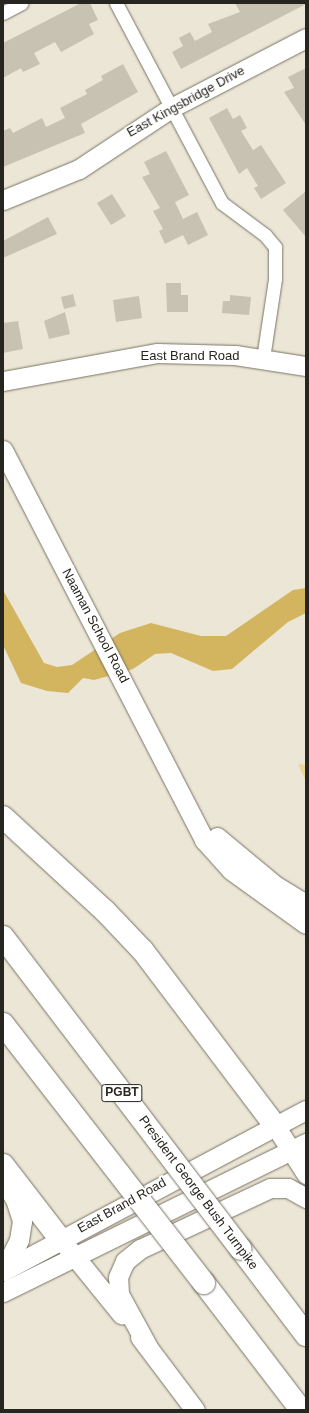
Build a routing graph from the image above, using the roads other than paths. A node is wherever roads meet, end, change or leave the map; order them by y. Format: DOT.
graph roads {
  1 [pos="22,3"];
  2 [pos="116,3"];
  3 [pos="3,14"];
  4 [pos="306,38"];
  5 [pos="171,108"];
  6 [pos="3,200"];
  7 [pos="262,358"];
  8 [pos="306,366"];
  9 [pos="3,381"];
  10 [pos="3,450"];
  11 [pos="184,803"];
  12 [pos="3,816"];
  13 [pos="306,904"];
  14 [pos="306,924"];
  15 [pos="3,937"];
  16 [pos="3,1024"];
  17 [pos="306,1110"];
  18 [pos="276,1127"];
  19 [pos="298,1148"];
  20 [pos="3,1164"];
  21 [pos="306,1174"];
  22 [pos="3,1180"];
  23 [pos="306,1198"];
  24 [pos="61,1240"];
  25 [pos="74,1257"];
  26 [pos="3,1271"];
  27 [pos="3,1292"];
  28 [pos="306,1335"];
  29 [pos="148,1346"];
  30 [pos="196,1410"];
  31 [pos="300,1410"];
  1 -- 3 [label="street"];
  2 -- 5 [label="street"];
  4 -- 5 [label="main road, East Kingsbridge Drive"];
  5 -- 6 [label="main road, East Kingsbridge Drive"];
  5 -- 7 [label="street"];
  7 -- 8 [label="main road, East Brand Road"];
  7 -- 9 [label="main road, East Brand Road"];
  10 -- 11 [label="main road, Naaman School Road"];
  11 -- 13 [label="main road"];
  11 -- 14 [label="main road, Naaman School Road"];
  12 -- 18 [label="highway"];
  15 -- 28 [label="highway, President George Bush Turnpike / PGBT, bridge"];
  16 -- 31 [label="highway, bridge"];
  17 -- 18 [label="main road, East Brand Road"];
  18 -- 19 [label="main road"];
  18 -- 24 [label="main road, East Brand Road"];
  19 -- 21 [label="main road"];
  19 -- 25 [label="main road, East Brand Road"];
  20 -- 24 [label="highway"];
  22 -- 26 [label="main road"];
  23 -- 29 [label="main road"];
  24 -- 25 [label="main road"];
  24 -- 26 [label="main road, East Brand Road"];
  25 -- 27 [label="main road, East Brand Road"];
  25 -- 29 [label="main road"];
  29 -- 30 [label="main road"];
}
